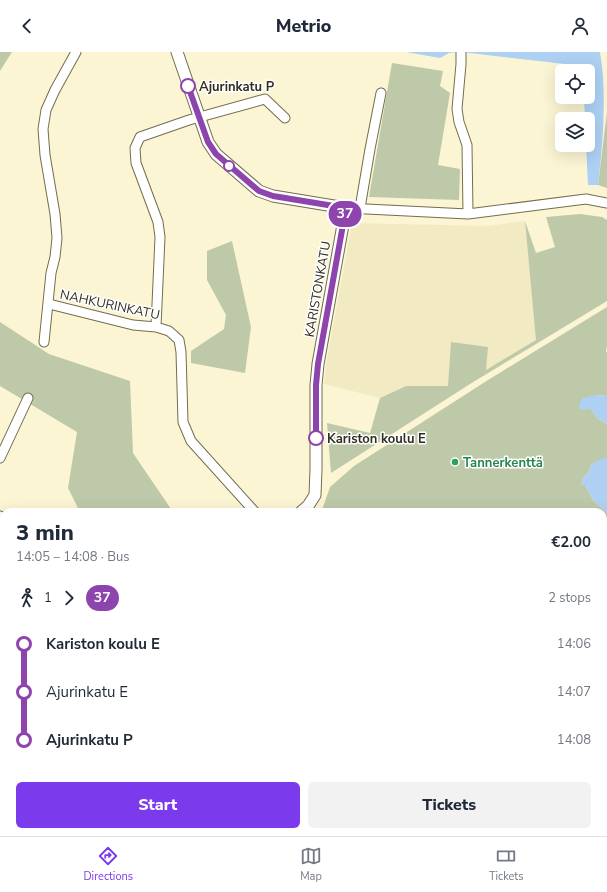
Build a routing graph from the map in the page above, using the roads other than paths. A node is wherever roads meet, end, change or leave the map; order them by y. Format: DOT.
graph roads {
  1 [pos="76,52"];
  2 [pos="177,52"];
  3 [pos="461,52"];
  4 [pos="381,93"];
  5 [pos="201,118"];
  6 [pos="285,118"];
  7 [pos="607,203"];
  8 [pos="346,208"];
  9 [pos="360,208"];
  10 [pos="468,214"];
  11 [pos="49,304"];
  12 [pos="156,327"];
  13 [pos="44,342"];
  14 [pos="28,398"];
  15 [pos="0,458"];
  16 [pos="251,508"];
  17 [pos="306,508"];
  1 -- 11 [label="street"];
  2 -- 5 [label="street"];
  3 -- 10 [label="street"];
  4 -- 9 [label="street"];
  5 -- 6 [label="street"];
  5 -- 8 [label="street"];
  5 -- 12 [label="street"];
  7 -- 10 [label="street"];
  8 -- 9 [label="street"];
  8 -- 17 [label="street, KARISTONKATU"];
  9 -- 10 [label="street"];
  11 -- 12 [label="street, NAHKURINKATU"];
  11 -- 13 [label="street"];
  12 -- 16 [label="street, NAHKURINKATU"];
  14 -- 15 [label="street"];
}
